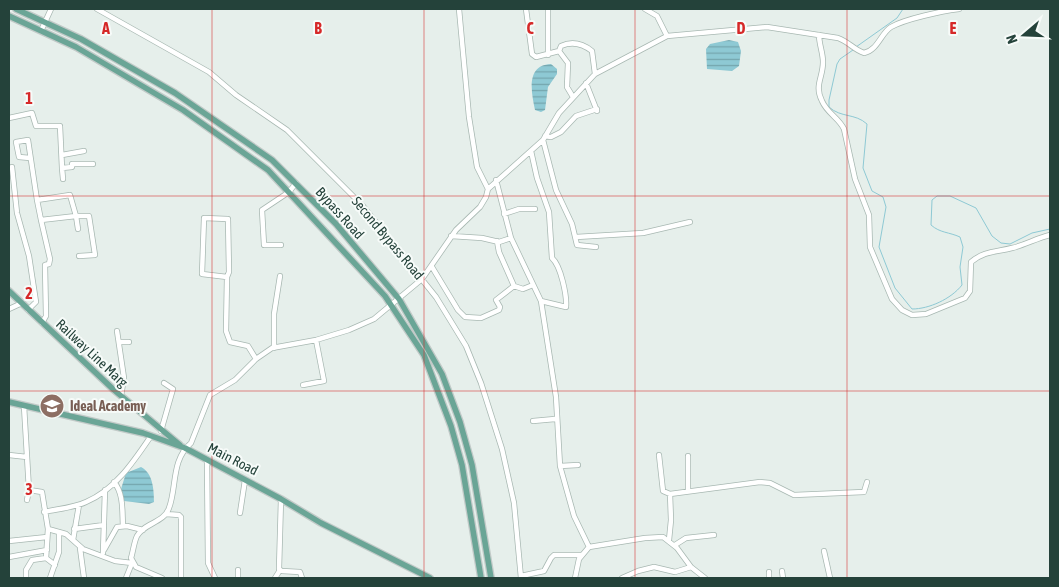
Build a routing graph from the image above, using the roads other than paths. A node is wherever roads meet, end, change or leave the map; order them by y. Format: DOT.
graph roads {
  1 [pos="16,9"];
  2 [pos="51,9"];
  3 [pos="97,9"];
  4 [pos="459,9"];
  5 [pos="526,9"];
  6 [pos="548,9"];
  7 [pos="646,9"];
  8 [pos="959,9"];
  9 [pos="9,16"];
  10 [pos="46,22"];
  11 [pos="41,31"];
  12 [pos="819,35"];
  13 [pos="667,36"];
  14 [pos="80,39"];
  15 [pos="76,47"];
  16 [pos="559,51"];
  17 [pos="548,55"];
  18 [pos="594,74"];
  19 [pos="586,82"];
  20 [pos="175,93"];
  21 [pos="573,97"];
  22 [pos="170,102"];
  23 [pos="9,118"];
  24 [pos="544,138"];
  25 [pos="531,151"];
  26 [pos="84,152"];
  27 [pos="62,155"];
  28 [pos="30,158"];
  29 [pos="92,164"];
  30 [pos="12,167"];
  31 [pos="62,168"];
  32 [pos="63,179"];
  33 [pos="496,180"];
  34 [pos="296,183"];
  35 [pos="488,189"];
  36 [pos="288,192"];
  37 [pos="37,200"];
  38 [pos="535,209"];
  39 [pos="504,214"];
  40 [pos="76,216"];
  41 [pos="41,220"];
  42 [pos="690,222"];
  43 [pos="78,229"];
  44 [pos="1050,235"];
  45 [pos="451,236"];
  46 [pos="510,238"];
  47 [pos="576,238"];
  48 [pos="497,241"];
  49 [pos="281,245"];
  50 [pos="596,247"];
  51 [pos="79,256"];
  52 [pos="432,267"];
  53 [pos="280,276"];
  54 [pos="227,277"];
  55 [pos="422,279"];
  56 [pos="533,285"];
  57 [pos="514,286"];
  58 [pos="9,291"];
  59 [pos="399,299"];
  60 [pos="541,301"];
  61 [pos="22,303"];
  62 [pos="392,304"];
  63 [pos="9,309"];
  64 [pos="28,310"];
  65 [pos="42,323"];
  66 [pos="117,331"];
  67 [pos="316,340"];
  68 [pos="119,342"];
  69 [pos="129,342"];
  70 [pos="274,348"];
  71 [pos="256,359"];
  72 [pos="164,383"];
  73 [pos="303,385"];
  74 [pos="121,396"];
  75 [pos="9,402"];
  76 [pos="24,406"];
  77 [pos="555,418"];
  78 [pos="533,421"];
  79 [pos="151,422"];
  80 [pos="460,422"];
  81 [pos="451,426"];
  82 [pos="161,431"];
  83 [pos="143,433"];
  84 [pos="151,436"];
  85 [pos="185,448"];
  86 [pos="9,455"];
  87 [pos="660,455"];
  88 [pos="688,456"];
  89 [pos="27,457"];
  90 [pos="207,461"];
  91 [pos="578,465"];
  92 [pos="560,466"];
  93 [pos="245,480"];
  94 [pos="114,482"];
  95 [pos="867,482"];
  96 [pos="29,490"];
  97 [pos="105,490"];
  98 [pos="688,490"];
  99 [pos="670,494"];
  100 [pos="281,499"];
  101 [pos="27,500"];
  102 [pos="79,504"];
  103 [pos="44,512"];
  104 [pos="240,513"];
  105 [pos="166,514"];
  106 [pos="104,525"];
  107 [pos="123,526"];
  108 [pos="48,529"];
  109 [pos="74,530"];
  110 [pos="143,530"];
  111 [pos="60,533"];
  112 [pos="714,535"];
  113 [pos="47,537"];
  114 [pos="669,540"];
  115 [pos="9,541"];
  116 [pos="72,541"];
  117 [pos="675,546"];
  118 [pos="80,547"];
  119 [pos="589,547"];
  120 [pos="47,550"];
  121 [pos="824,550"];
  122 [pos="102,554"];
  123 [pos="581,555"];
  124 [pos="9,557"];
  125 [pos="46,558"];
  126 [pos="487,561"];
  127 [pos="132,563"];
  128 [pos="478,563"];
  129 [pos="55,564"];
  130 [pos="691,567"];
  131 [pos="238,570"];
  132 [pos="280,570"];
  133 [pos="782,571"];
  134 [pos="769,572"];
  135 [pos="521,577"];
  136 [pos="26,578"];
  137 [pos="50,578"];
  138 [pos="84,578"];
  139 [pos="126,578"];
  140 [pos="162,578"];
  141 [pos="181,578"];
  142 [pos="215,578"];
  143 [pos="238,578"];
  144 [pos="275,578"];
  145 [pos="302,578"];
  146 [pos="430,578"];
  147 [pos="481,578"];
  148 [pos="491,578"];
  149 [pos="575,578"];
  150 [pos="622,578"];
  151 [pos="705,578"];
  152 [pos="769,578"];
  153 [pos="783,578"];
  154 [pos="830,578"];
  1 -- 10 [label="main road, Bypass Road"];
  2 -- 10 [label="street"];
  3 -- 55 [label="street, Second Bypass Road"];
  4 -- 35 [label="street"];
  5 -- 17 [label="street"];
  6 -- 17 [label="street"];
  7 -- 13 [label="street"];
  8 -- 12 [label="street"];
  9 -- 11 [label="main road, Bypass Road"];
  10 -- 11 [label="street"];
  10 -- 14 [label="main road, Bypass Road"];
  11 -- 15 [label="main road, Bypass Road"];
  12 -- 13 [label="street"];
  12 -- 44 [label="street"];
  13 -- 18 [label="street"];
  14 -- 15 [label="main road"];
  14 -- 20 [label="main road, Bypass Road"];
  15 -- 22 [label="main road, Bypass Road"];
  16 -- 17 [label="street"];
  16 -- 18 [label="street"];
  16 -- 21 [label="street"];
  18 -- 19 [label="street"];
  19 -- 21 [label="street"];
  19 -- 24 [label="street"];
  20 -- 22 [label="main road"];
  20 -- 34 [label="main road, Bypass Road"];
  21 -- 24 [label="street"];
  22 -- 36 [label="main road, Bypass Road"];
  23 -- 27 [label="street"];
  24 -- 25 [label="street"];
  24 -- 47 [label="street"];
  25 -- 33 [label="street"];
  25 -- 60 [label="street"];
  26 -- 27 [label="street"];
  27 -- 31 [label="street"];
  28 -- 28 [label="street"];
  28 -- 37 [label="street"];
  29 -- 31 [label="street"];
  30 -- 64 [label="street"];
  31 -- 32 [label="street"];
  33 -- 35 [label="street"];
  33 -- 39 [label="street"];
  34 -- 36 [label="street"];
  34 -- 59 [label="main road, Bypass Road"];
  35 -- 45 [label="street"];
  36 -- 49 [label="street"];
  36 -- 62 [label="main road, Bypass Road"];
  37 -- 40 [label="street"];
  37 -- 41 [label="street"];
  38 -- 39 [label="street"];
  39 -- 46 [label="street"];
  40 -- 41 [label="street"];
  40 -- 43 [label="street"];
  40 -- 51 [label="street"];
  41 -- 65 [label="street"];
  42 -- 47 [label="street"];
  45 -- 48 [label="street"];
  45 -- 52 [label="street"];
  46 -- 48 [label="street"];
  46 -- 56 [label="street"];
  47 -- 50 [label="street"];
  48 -- 57 [label="street"];
  52 -- 55 [label="street"];
  52 -- 57 [label="street"];
  53 -- 70 [label="street"];
  54 -- 54 [label="street"];
  54 -- 71 [label="street"];
  55 -- 59 [label="street"];
  55 -- 135 [label="street, Second Bypass Road"];
  56 -- 57 [label="street"];
  56 -- 60 [label="street"];
  58 -- 61 [label="main road, Railway Line Marg"];
  59 -- 62 [label="street"];
  59 -- 80 [label="main road, Bypass Road"];
  60 -- 77 [label="street"];
  61 -- 63 [label="street"];
  61 -- 64 [label="main road, Railway Line Marg"];
  62 -- 67 [label="street"];
  62 -- 81 [label="main road, Bypass Road"];
  64 -- 65 [label="main road, Railway Line Marg"];
  65 -- 74 [label="main road, Railway Line Marg"];
  66 -- 68 [label="street"];
  67 -- 70 [label="street"];
  67 -- 73 [label="street"];
  68 -- 69 [label="street"];
  68 -- 74 [label="street"];
  70 -- 71 [label="street"];
  71 -- 85 [label="street"];
  72 -- 82 [label="street"];
  74 -- 79 [label="main road, Railway Line Marg"];
  75 -- 76 [label="main road, Main Road"];
  76 -- 83 [label="main road, Main Road"];
  76 -- 89 [label="street"];
  77 -- 78 [label="street"];
  77 -- 92 [label="street"];
  79 -- 82 [label="main road, Railway Line Marg"];
  79 -- 83 [label="main road"];
  80 -- 81 [label="main road"];
  80 -- 126 [label="main road, Bypass Road"];
  81 -- 128 [label="main road, Bypass Road"];
  82 -- 85 [label="main road, Railway Line Marg"];
  83 -- 84 [label="main road, Main Road"];
  84 -- 85 [label="main road, Main Road"];
  84 -- 94 [label="street"];
  85 -- 90 [label="main road, Main Road"];
  85 -- 105 [label="street"];
  86 -- 89 [label="street"];
  87 -- 99 [label="street"];
  88 -- 98 [label="street"];
  89 -- 96 [label="street"];
  90 -- 93 [label="main road, Main Road"];
  90 -- 142 [label="street"];
  91 -- 92 [label="street"];
  92 -- 119 [label="street"];
  93 -- 100 [label="main road, Main Road"];
  93 -- 104 [label="street"];
  94 -- 97 [label="street"];
  94 -- 107 [label="street"];
  95 -- 98 [label="street"];
  96 -- 101 [label="street"];
  96 -- 103 [label="street"];
  97 -- 102 [label="street"];
  97 -- 106 [label="street"];
  98 -- 99 [label="street"];
  99 -- 114 [label="street"];
  100 -- 132 [label="street"];
  100 -- 146 [label="main road, Main Road"];
  102 -- 103 [label="street"];
  102 -- 109 [label="street"];
  103 -- 108 [label="street"];
  105 -- 110 [label="street"];
  105 -- 141 [label="street"];
  106 -- 109 [label="street"];
  106 -- 122 [label="street"];
  107 -- 110 [label="street"];
  107 -- 122 [label="street"];
  108 -- 111 [label="street"];
  108 -- 113 [label="street"];
  109 -- 116 [label="street"];
  110 -- 127 [label="street"];
  111 -- 116 [label="street"];
  111 -- 129 [label="street"];
  112 -- 117 [label="street"];
  113 -- 115 [label="street"];
  113 -- 120 [label="street"];
  114 -- 117 [label="street"];
  114 -- 119 [label="street"];
  116 -- 118 [label="street"];
  117 -- 130 [label="street"];
  118 -- 122 [label="street"];
  118 -- 138 [label="street"];
  119 -- 123 [label="street"];
  120 -- 124 [label="street"];
  120 -- 125 [label="street"];
  121 -- 154 [label="street"];
  122 -- 127 [label="street"];
  123 -- 135 [label="street"];
  123 -- 149 [label="street"];
  125 -- 129 [label="street"];
  125 -- 136 [label="street"];
  126 -- 128 [label="main road"];
  126 -- 148 [label="main road, Bypass Road"];
  127 -- 139 [label="street"];
  127 -- 140 [label="street"];
  128 -- 147 [label="main road, Bypass Road"];
  129 -- 137 [label="street"];
  130 -- 150 [label="street"];
  130 -- 151 [label="street"];
  131 -- 143 [label="street"];
  132 -- 144 [label="street"];
  132 -- 145 [label="street"];
  133 -- 153 [label="street"];
  134 -- 152 [label="street"];
}
